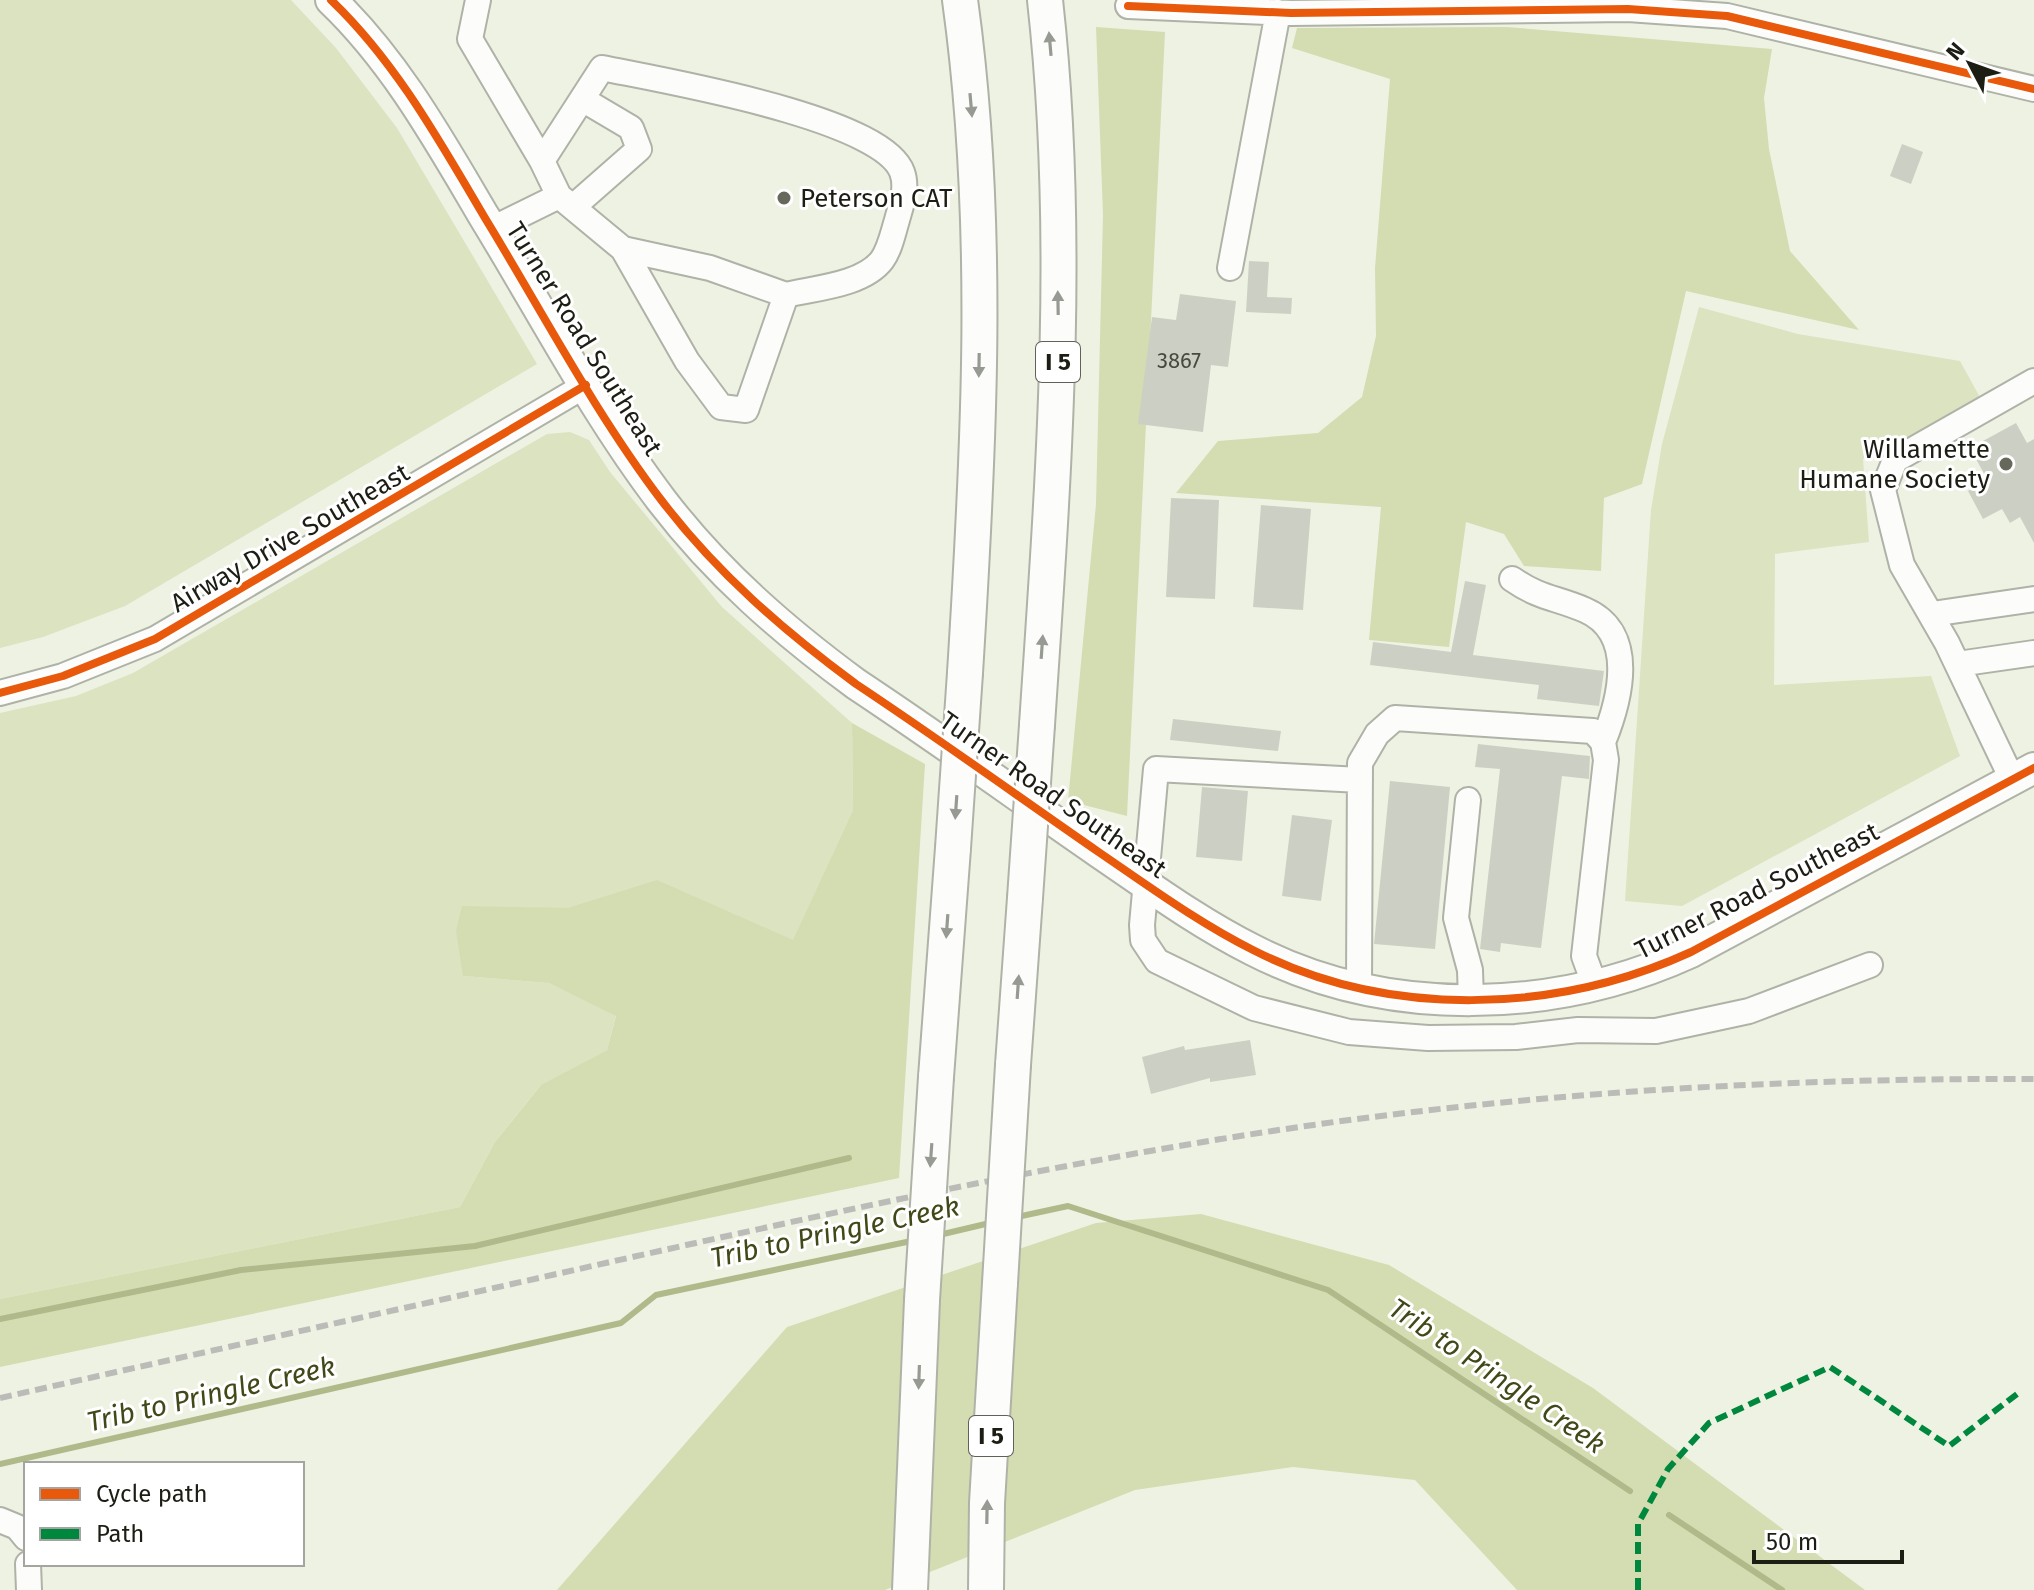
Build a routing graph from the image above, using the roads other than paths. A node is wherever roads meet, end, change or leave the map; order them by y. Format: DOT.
graph roads {
  1 [pos="331,0"];
  2 [pos="478,0"];
  3 [pos="960,0"];
  4 [pos="1045,0"];
  5 [pos="1128,6"];
  6 [pos="1278,12"];
  7 [pos="2034,89"];
  8 [pos="582,99"];
  9 [pos="542,161"];
  10 [pos="566,201"];
  11 [pos="492,229"];
  12 [pos="623,249"];
  13 [pos="1230,268"];
  14 [pos="786,295"];
  15 [pos="2034,381"];
  16 [pos="586,385"];
  17 [pos="1512,579"];
  18 [pos="2034,599"];
  19 [pos="1932,614"];
  20 [pos="2034,653"];
  21 [pos="1958,664"];
  22 [pos="0,693"];
  23 [pos="1603,742"];
  24 [pos="2023,774"];
  25 [pos="1360,780"];
  26 [pos="1468,800"];
  27 [pos="1146,885"];
  28 [pos="1870,965"];
  29 [pos="1359,986"];
  30 [pos="1587,988"];
  31 [pos="1471,1000"];
  32 [pos="1578,1030"];
  33 [pos="0,1520"];
  34 [pos="24,1536"];
  35 [pos="28,1566"];
  36 [pos="29,1590"];
  37 [pos="910,1590"];
  38 [pos="986,1590"];
  1 -- 11 [label="main road, Turner Road Southeast"];
  2 -- 9 [label="street"];
  3 -- 37 [label="highway, one-way, bridge"];
  38 -- 4 [label="highway, I 5, one-way, bridge"];
  5 -- 6 [label="street"];
  6 -- 7 [label="street"];
  6 -- 13 [label="street"];
  8 -- 9 [label="street"];
  8 -- 10 [label="street"];
  8 -- 14 [label="street"];
  9 -- 10 [label="street"];
  10 -- 11 [label="street"];
  10 -- 12 [label="street"];
  11 -- 16 [label="main road, Turner Road Southeast"];
  12 -- 14 [label="street"];
  12 -- 14 [label="street"];
  15 -- 19 [label="street"];
  16 -- 22 [label="street, Airway Drive Southeast"];
  16 -- 27 [label="main road, Turner Road Southeast"];
  17 -- 23 [label="street"];
  18 -- 19 [label="street"];
  19 -- 21 [label="street"];
  20 -- 21 [label="street"];
  21 -- 24 [label="street"];
  23 -- 25 [label="street"];
  23 -- 30 [label="street"];
  24 -- 30 [label="main road, Turner Road Southeast"];
  25 -- 27 [label="street"];
  25 -- 29 [label="street"];
  26 -- 31 [label="street"];
  27 -- 29 [label="main road, Turner Road Southeast"];
  27 -- 32 [label="street"];
  28 -- 32 [label="street"];
  29 -- 31 [label="main road, Turner Road Southeast"];
  30 -- 31 [label="main road, Turner Road Southeast"];
  30 -- 32 [label="street"];
  33 -- 34 [label="street"];
  35 -- 36 [label="street"];
}
